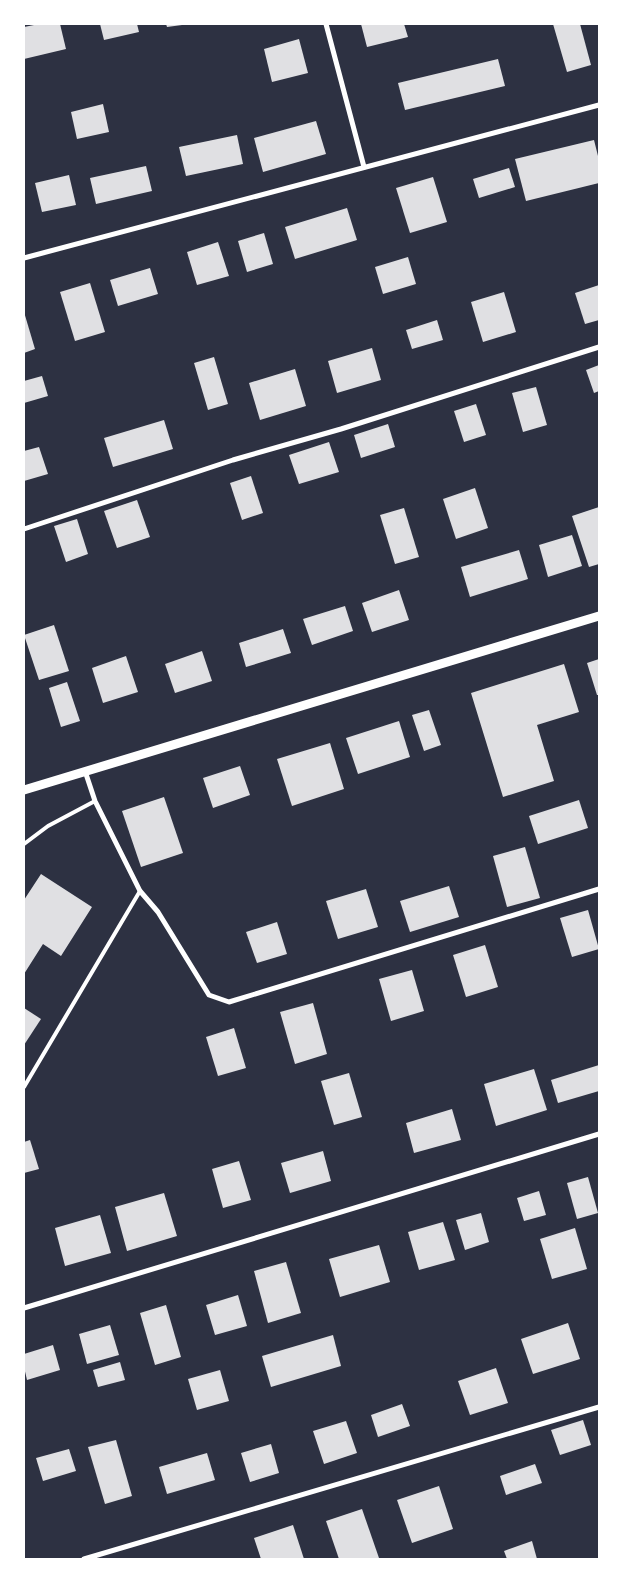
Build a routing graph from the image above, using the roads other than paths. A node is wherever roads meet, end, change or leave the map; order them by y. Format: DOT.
graph roads {
  1 [pos="326,24"];
  2 [pos="599,105"];
  3 [pos="364,167"];
  4 [pos="24,258"];
  5 [pos="599,347"];
  6 [pos="24,530"];
  7 [pos="599,616"];
  8 [pos="85,771"];
  9 [pos="24,790"];
  10 [pos="95,800"];
  11 [pos="24,844"];
  12 [pos="599,889"];
  13 [pos="140,891"];
  14 [pos="24,1087"];
  15 [pos="599,1134"];
  16 [pos="24,1308"];
  17 [pos="599,1407"];
  18 [pos="84,1559"];
  1 -- 3 [label="street"];
  2 -- 3 [label="street"];
  3 -- 4 [label="street"];
  5 -- 6 [label="street"];
  7 -- 8 [label="street"];
  8 -- 9 [label="street"];
  8 -- 10 [label="street"];
  10 -- 11 [label="lane"];
  10 -- 13 [label="street"];
  12 -- 13 [label="street"];
  13 -- 14 [label="lane"];
  15 -- 16 [label="street"];
  17 -- 18 [label="street"];
}
